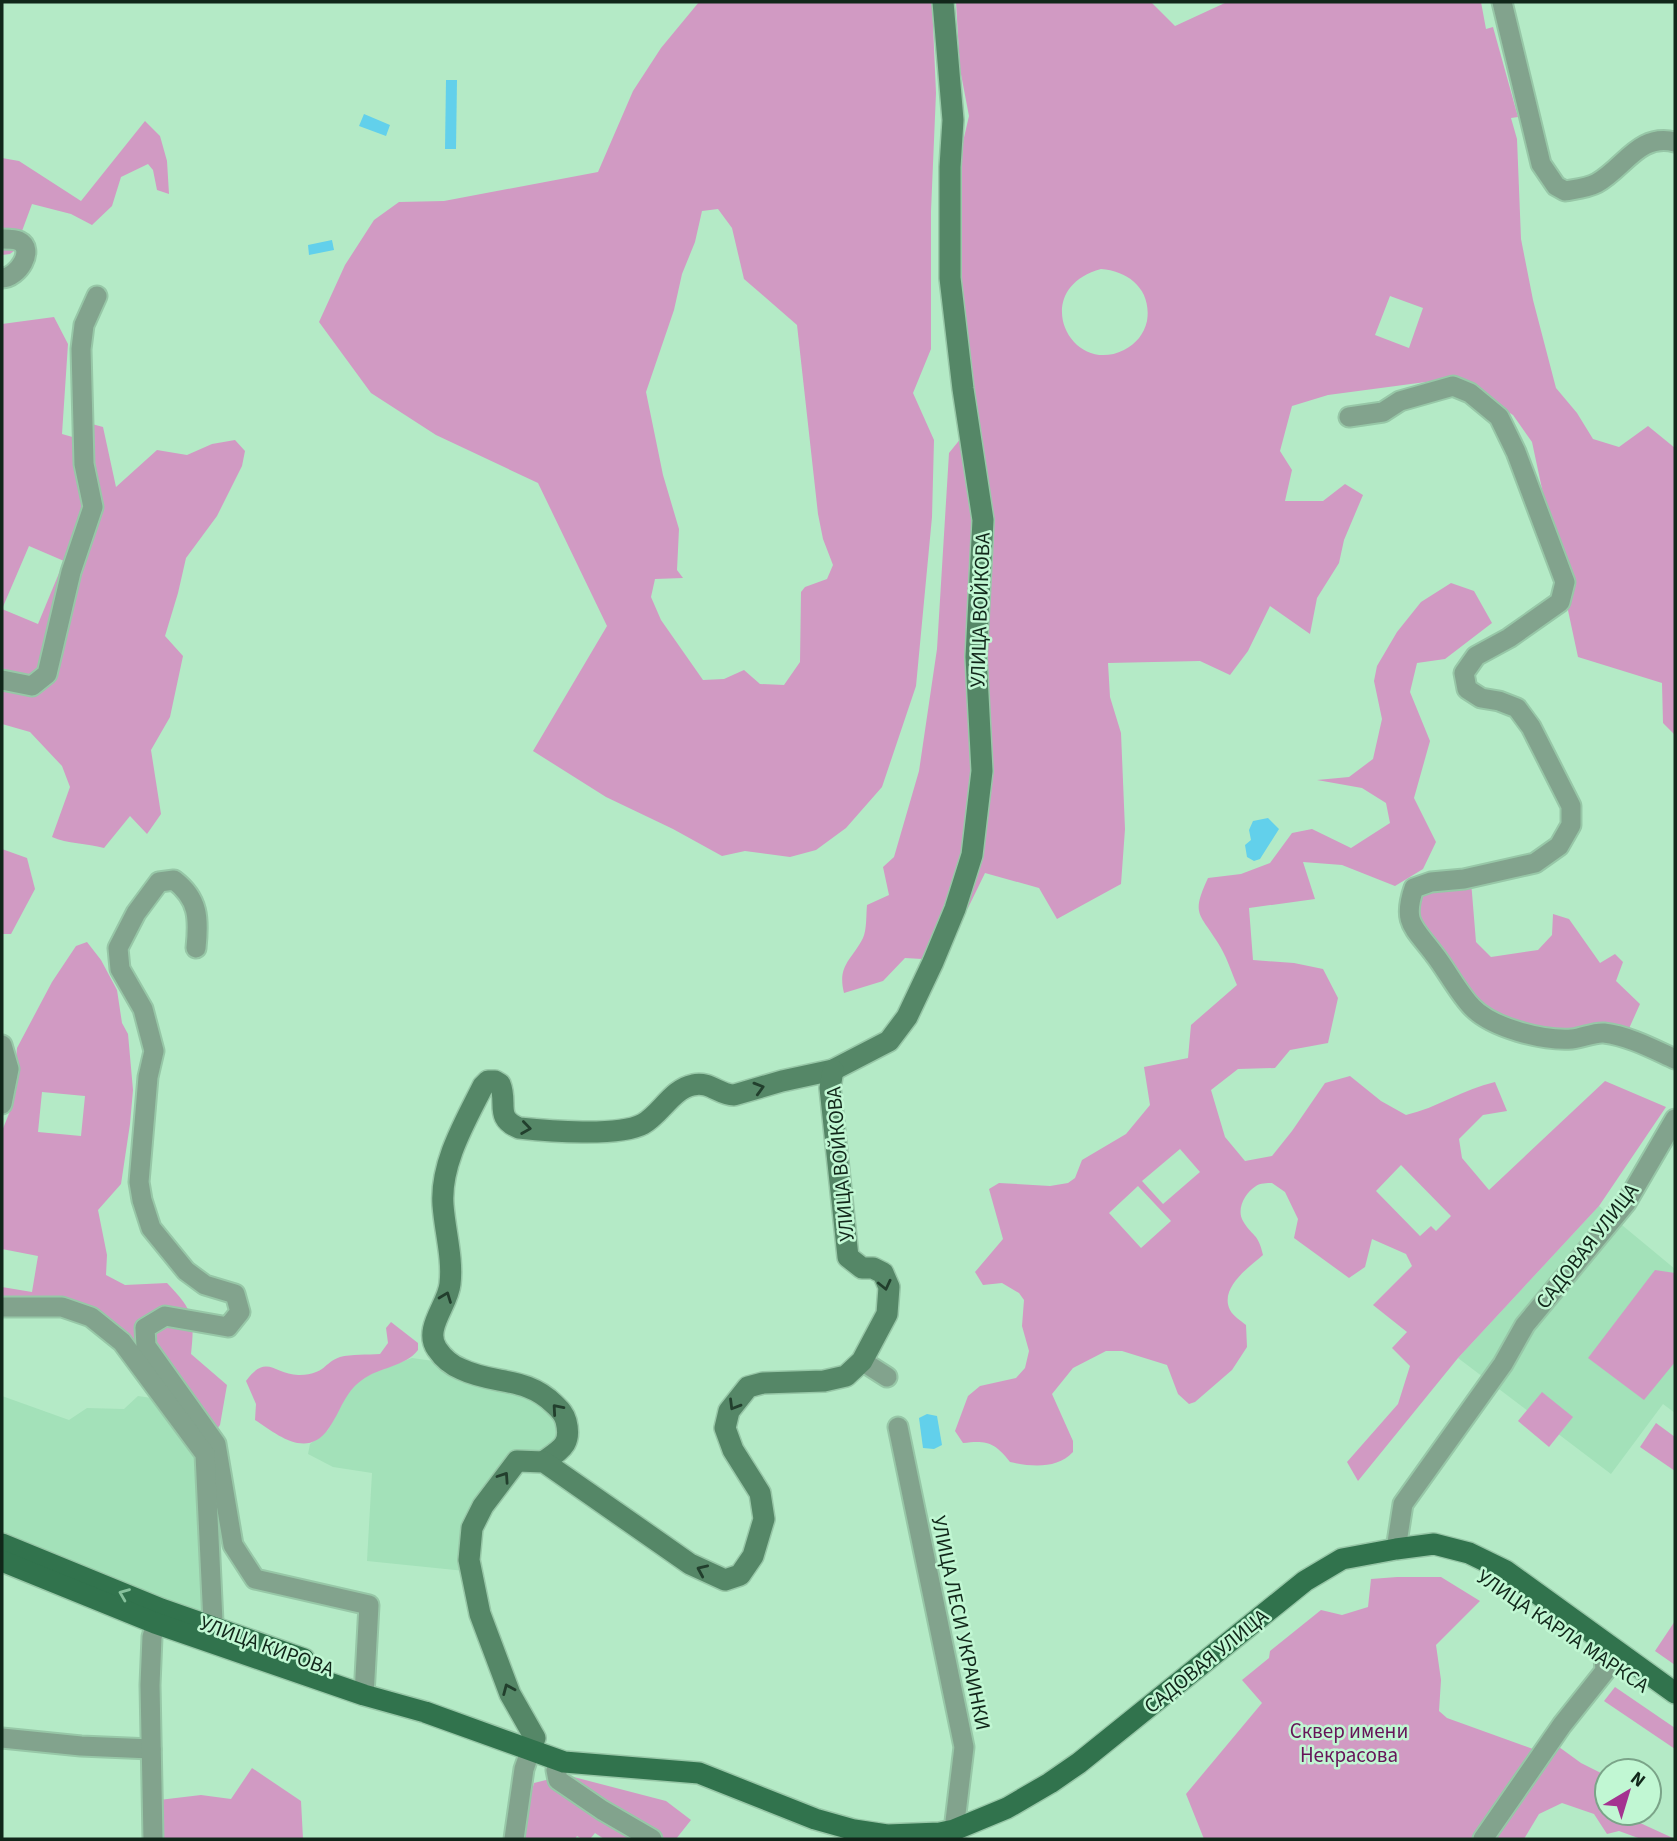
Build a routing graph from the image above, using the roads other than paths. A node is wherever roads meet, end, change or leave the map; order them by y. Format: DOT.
graph roads {
  1 [pos="943,2"];
  2 [pos="1502,2"];
  3 [pos="1675,142"];
  4 [pos="2,239"];
  5 [pos="2,278"];
  6 [pos="97,296"];
  7 [pos="1349,417"];
  8 [pos="2,680"];
  9 [pos="196,948"];
  10 [pos="2,1045"];
  11 [pos="1675,1059"];
  12 [pos="833,1070"];
  13 [pos="2,1104"];
  14 [pos="1675,1119"];
  15 [pos="2,1307"];
  16 [pos="862,1361"];
  17 [pos="887,1377"];
  18 [pos="898,1427"];
  19 [pos="543,1462"];
  20 [pos="2,1544"];
  21 [pos="1396,1549"];
  22 [pos="2,1561"];
  23 [pos="158,1616"];
  24 [pos="209,1634"];
  25 [pos="1604,1657"];
  26 [pos="365,1688"];
  27 [pos="1675,1693"];
  28 [pos="1675,1708"];
  29 [pos="2,1738"];
  30 [pos="533,1744"];
  31 [pos="151,1749"];
  32 [pos="564,1762"];
  33 [pos="954,1829"];
  34 [pos="153,1839"];
  35 [pos="514,1839"];
  36 [pos="652,1839"];
  37 [pos="1483,1839"];
  1 -- 12 [label="street, УЛИЦА ВОЙКОВА"];
  2 -- 3 [label="street"];
  4 -- 5 [label="street"];
  6 -- 8 [label="street"];
  7 -- 11 [label="street"];
  9 -- 26 [label="street"];
  10 -- 13 [label="street"];
  12 -- 16 [label="street, УЛИЦА ВОЙКОВА, one-way"];
  19 -- 12 [label="street, one-way"];
  14 -- 21 [label="street, САДОВАЯ УЛИЦА"];
  15 -- 24 [label="street"];
  16 -- 17 [label="street"];
  16 -- 19 [label="street, one-way"];
  18 -- 33 [label="street, УЛИЦА ЛЕСИ УКРАИНКИ"];
  30 -- 19 [label="street, one-way"];
  23 -- 20 [label="main road, УЛИЦА КИРОВА, one-way"];
  21 -- 25 [label="main road, УЛИЦА КАРЛА МАРКСА"];
  21 -- 27 [label="main road, УЛИЦА КАРЛА МАРКСА"];
  21 -- 33 [label="main road, САДОВАЯ УЛИЦА"];
  22 -- 23 [label="main road, УЛИЦА КИРОВА"];
  23 -- 24 [label="main road, УЛИЦА КИРОВА"];
  23 -- 31 [label="street"];
  24 -- 26 [label="main road, УЛИЦА КИРОВА"];
  25 -- 28 [label="main road, УЛИЦА КАРЛА МАРКСА"];
  25 -- 37 [label="street"];
  26 -- 30 [label="main road, УЛИЦА КИРОВА"];
  29 -- 31 [label="street"];
  30 -- 32 [label="main road, САДОВАЯ УЛИЦА"];
  30 -- 35 [label="street"];
  31 -- 34 [label="street"];
  32 -- 33 [label="main road, САДОВАЯ УЛИЦА"];
  32 -- 36 [label="street"];
}
